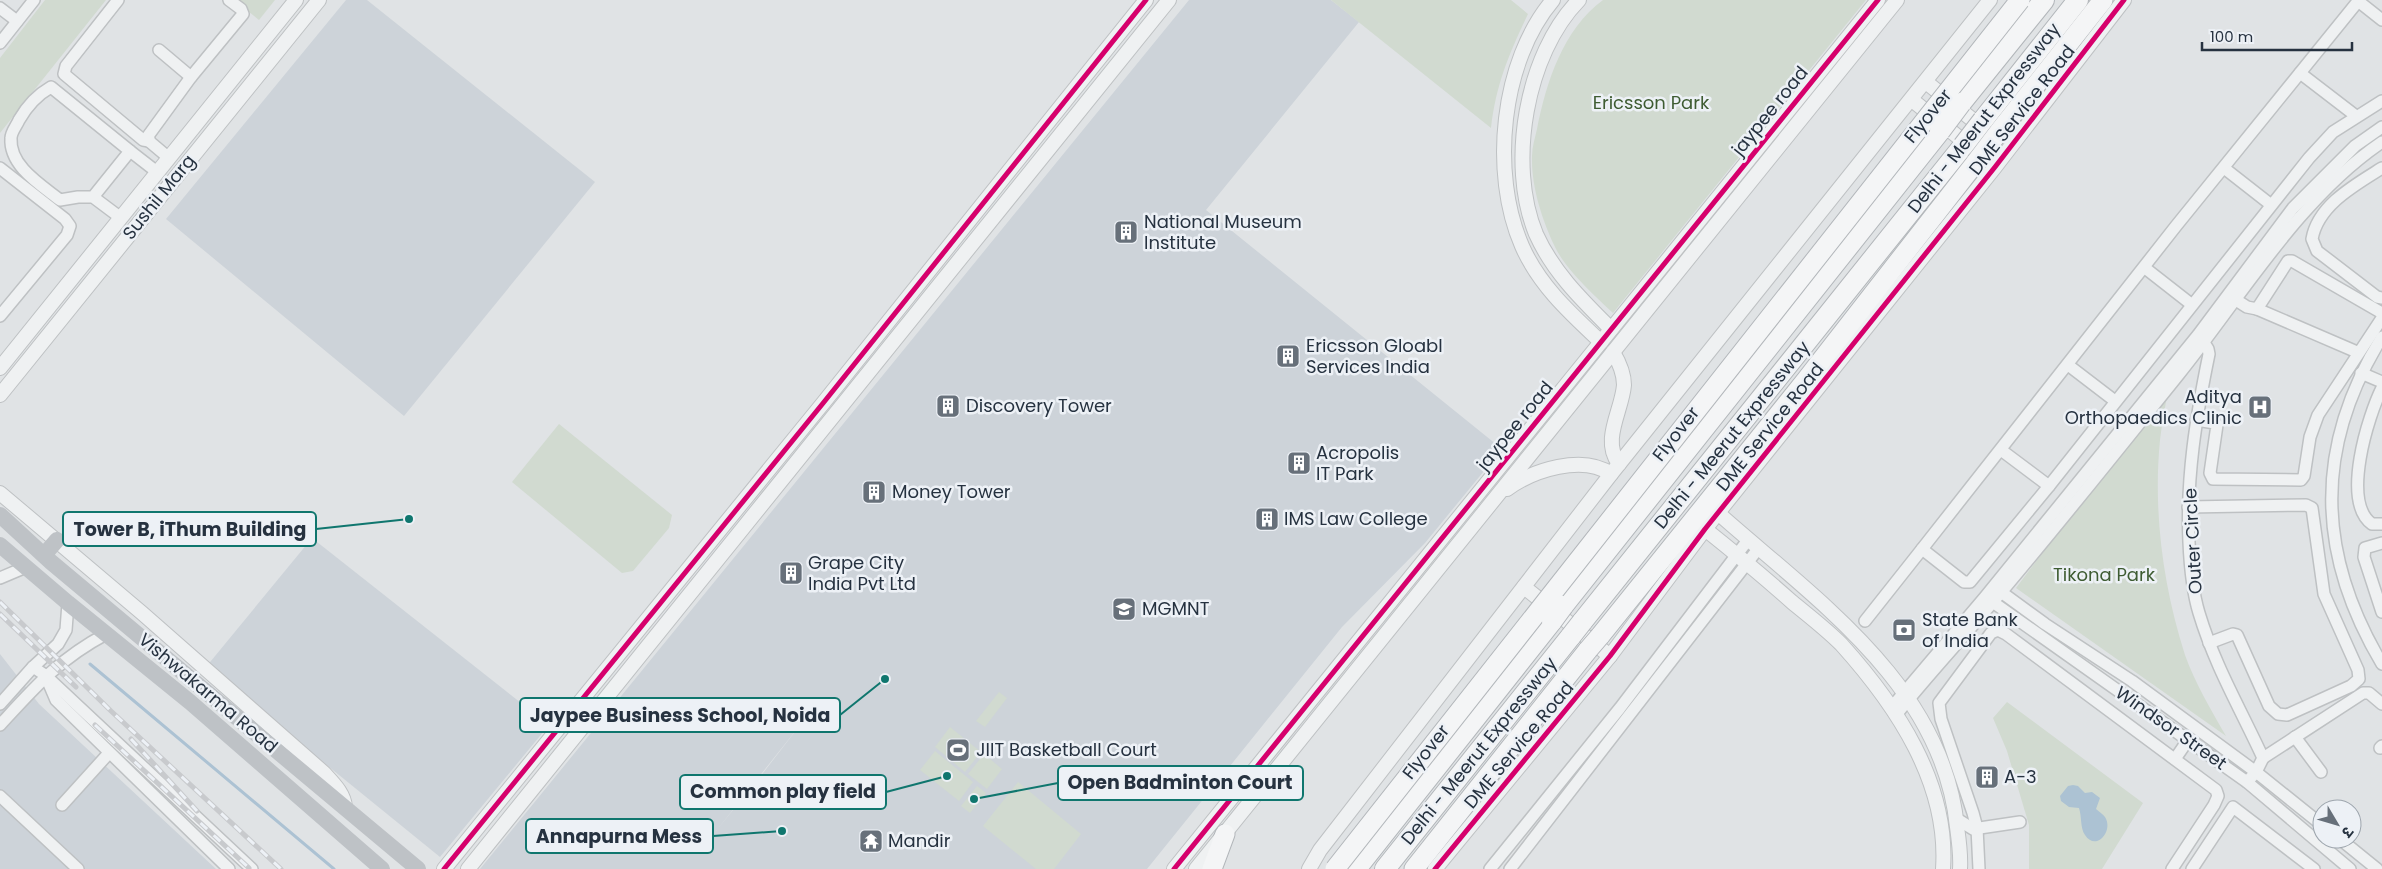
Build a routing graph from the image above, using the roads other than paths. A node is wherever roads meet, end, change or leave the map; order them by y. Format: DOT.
graph roads {
  1 [pos="34,0"];
  2 [pos="118,0"];
  3 [pos="229,0"];
  4 [pos="296,0"];
  5 [pos="319,0"];
  6 [pos="1146,0"];
  7 [pos="1169,0"];
  8 [pos="1878,0"];
  9 [pos="1897,0"];
  10 [pos="1990,0"];
  11 [pos="2020,0"];
  12 [pos="2044,0"];
  13 [pos="2078,0"];
  14 [pos="2103,0"];
  15 [pos="2124,0"];
  16 [pos="1576,1"];
  17 [pos="2358,1"];
  18 [pos="1546,2"];
  19 [pos="0,8"];
  20 [pos="1562,19"];
  21 [pos="2382,20"];
  22 [pos="17,21"];
  23 [pos="0,43"];
  24 [pos="159,50"];
  25 [pos="2300,73"];
  26 [pos="191,77"];
  27 [pos="1926,82"];
  28 [pos="1912,100"];
  29 [pos="2382,101"];
  30 [pos="2356,116"];
  31 [pos="2382,127"];
  32 [pos="149,140"];
  33 [pos="2382,142"];
  34 [pos="2009,150"];
  35 [pos="130,151"];
  36 [pos="169,158"];
  37 [pos="1745,164"];
  38 [pos="1995,167"];
  39 [pos="0,168"];
  40 [pos="2224,168"];
  41 [pos="2382,168"];
  42 [pos="157,172"];
  43 [pos="1758,173"];
  44 [pos="93,197"];
  45 [pos="2270,204"];
  46 [pos="121,218"];
  47 [pos="2145,268"];
  48 [pos="2382,298"];
  49 [pos="2236,300"];
  50 [pos="2191,304"];
  51 [pos="2257,309"];
  52 [pos="2382,313"];
  53 [pos="0,315"];
  54 [pos="2382,318"];
  55 [pos="1611,329"];
  56 [pos="2382,337"];
  57 [pos="2201,338"];
  58 [pos="1601,342"];
  59 [pos="1613,352"];
  60 [pos="2357,352"];
  61 [pos="2068,365"];
  62 [pos="0,368"];
  63 [pos="2361,373"];
  64 [pos="2382,382"];
  65 [pos="2382,388"];
  66 [pos="0,395"];
  67 [pos="2115,401"];
  68 [pos="2196,420"];
  69 [pos="2001,450"];
  70 [pos="1615,469"];
  71 [pos="2049,486"];
  72 [pos="0,493"];
  73 [pos="1491,502"];
  74 [pos="2188,507"];
  75 [pos="1718,513"];
  76 [pos="0,515"];
  77 [pos="2382,524"];
  78 [pos="1705,529"];
  79 [pos="57,540"];
  80 [pos="2382,543"];
  81 [pos="1753,544"];
  82 [pos="0,545"];
  83 [pos="1922,549"];
  84 [pos="1736,554"];
  85 [pos="44,556"];
  86 [pos="1747,563"];
  87 [pos="26,567"];
  88 [pos="0,578"];
  89 [pos="2345,585"];
  90 [pos="1524,587"];
  91 [pos="1998,589"];
  92 [pos="2324,594"];
  93 [pos="1989,600"];
  94 [pos="68,603"];
  95 [pos="2382,612"];
  96 [pos="1865,621"];
  97 [pos="106,634"];
  98 [pos="2209,643"];
  99 [pos="1610,656"];
  100 [pos="2382,664"];
  101 [pos="33,667"];
  102 [pos="45,675"];
  103 [pos="202,689"];
  104 [pos="1906,696"];
  105 [pos="190,702"];
  106 [pos="0,704"];
  107 [pos="2382,704"];
  108 [pos="1894,712"];
  109 [pos="232,714"];
  110 [pos="0,725"];
  111 [pos="220,728"];
  112 [pos="2295,737"];
  113 [pos="2188,740"];
  114 [pos="109,753"];
  115 [pos="2263,758"];
  116 [pos="2175,759"];
  117 [pos="2256,772"];
  118 [pos="2321,772"];
  119 [pos="1566,775"];
  120 [pos="2246,782"];
  121 [pos="1576,785"];
  122 [pos="1239,790"];
  123 [pos="0,796"];
  124 [pos="1252,800"];
  125 [pos="62,805"];
  126 [pos="345,807"];
  127 [pos="2312,817"];
  128 [pos="1956,819"];
  129 [pos="2020,822"];
  130 [pos="1977,828"];
  131 [pos="1224,834"];
  132 [pos="2352,849"];
  133 [pos="78,869"];
  134 [pos="229,869"];
  135 [pos="252,869"];
  136 [pos="382,869"];
  137 [pos="418,869"];
  138 [pos="444,869"];
  139 [pos="468,869"];
  140 [pos="1174,869"];
  141 [pos="1196,869"];
  142 [pos="1212,869"];
  143 [pos="1309,869"];
  144 [pos="1335,869"];
  145 [pos="1356,869"];
  146 [pos="1385,869"];
  147 [pos="1414,869"];
  148 [pos="1435,869"];
  149 [pos="1490,869"];
  150 [pos="1510,869"];
  151 [pos="1943,869"];
  152 [pos="1960,869"];
  153 [pos="1979,869"];
  154 [pos="2172,869"];
  155 [pos="2192,869"];
  156 [pos="2314,869"];
  157 [pos="2350,869"];
  158 [pos="2377,869"];
  1 -- 22 [label="street"];
  2 -- 32 [label="street"];
  3 -- 26 [label="street"];
  4 -- 36 [label="street, Sushil Marg"];
  5 -- 66 [label="street, Sushil Marg"];
  6 -- 138 [label="street"];
  7 -- 139 [label="street"];
  8 -- 37 [label="street, jaypee road"];
  9 -- 43 [label="street"];
  10 -- 27 [label="street"];
  11 -- 144 [label="highway, Flyover, bridge"];
  12 -- 145 [label="highway, Delhi - Meerut Expressway, bridge"];
  13 -- 146 [label="highway, Delhi - Meerut Expressway, bridge"];
  14 -- 147 [label="highway, bridge"];
  15 -- 34 [label="street, DME Service Road"];
  16 -- 20 [label="street"];
  17 -- 21 [label="street"];
  17 -- 25 [label="street"];
  18 -- 20 [label="street"];
  18 -- 58 [label="street"];
  19 -- 22 [label="street"];
  20 -- 55 [label="street"];
  22 -- 23 [label="street"];
  24 -- 26 [label="street"];
  25 -- 30 [label="street"];
  25 -- 40 [label="street"];
  26 -- 32 [label="street"];
  27 -- 28 [label="street"];
  27 -- 34 [label="street"];
  28 -- 38 [label="street"];
  28 -- 70 [label="street"];
  29 -- 30 [label="street"];
  30 -- 45 [label="street"];
  31 -- 57 [label="street"];
  32 -- 36 [label="street"];
  33 -- 49 [label="street"];
  34 -- 38 [label="street, DME Service Road"];
  35 -- 42 [label="street"];
  35 -- 44 [label="street"];
  35 -- 44 [label="street"];
  36 -- 42 [label="street, Sushil Marg"];
  37 -- 43 [label="street"];
  37 -- 55 [label="street, jaypee road"];
  38 -- 75 [label="street, DME Service Road"];
  39 -- 53 [label="street"];
  40 -- 45 [label="street"];
  40 -- 47 [label="street"];
  41 -- 48 [label="street"];
  42 -- 46 [label="street, Sushil Marg"];
  43 -- 59 [label="street"];
  44 -- 46 [label="street"];
  45 -- 50 [label="street"];
  46 -- 62 [label="street, Sushil Marg"];
  47 -- 50 [label="street"];
  47 -- 61 [label="street"];
  49 -- 51 [label="street"];
  49 -- 57 [label="street"];
  50 -- 67 [label="street"];
  51 -- 52 [label="street"];
  51 -- 60 [label="street"];
  54 -- 60 [label="street"];
  55 -- 58 [label="street, jaypee road"];
  56 -- 63 [label="street"];
  57 -- 68 [label="street, Outer Circle"];
  57 -- 91 [label="street"];
  58 -- 122 [label="street, jaypee road"];
  59 -- 70 [label="street"];
  59 -- 73 [label="street"];
  60 -- 68 [label="street"];
  61 -- 67 [label="street"];
  61 -- 69 [label="street"];
  63 -- 64 [label="street"];
  63 -- 89 [label="street"];
  65 -- 77 [label="street"];
  67 -- 71 [label="street"];
  68 -- 74 [label="street, Outer Circle"];
  69 -- 71 [label="street"];
  69 -- 83 [label="street"];
  70 -- 73 [label="street"];
  70 -- 90 [label="street"];
  71 -- 83 [label="street"];
  72 -- 79 [label="street"];
  73 -- 124 [label="street"];
  74 -- 92 [label="street"];
  74 -- 98 [label="street, Outer Circle"];
  75 -- 78 [label="street, DME Service Road"];
  75 -- 81 [label="street"];
  76 -- 85 [label="main road, Vishwakarma Road"];
  78 -- 84 [label="street"];
  78 -- 99 [label="street, DME Service Road"];
  79 -- 85 [label="main road"];
  79 -- 126 [label="street"];
  80 -- 95 [label="street"];
  81 -- 84 [label="street"];
  81 -- 86 [label="street"];
  81 -- 104 [label="street"];
  82 -- 87 [label="main road, Vishwakarma Road"];
  83 -- 96 [label="street"];
  84 -- 86 [label="street"];
  84 -- 119 [label="street"];
  85 -- 103 [label="main road, Vishwakarma Road"];
  86 -- 108 [label="street"];
  86 -- 121 [label="street"];
  87 -- 88 [label="street"];
  87 -- 94 [label="main road, Vishwakarma Road"];
  89 -- 92 [label="street"];
  89 -- 100 [label="street"];
  90 -- 99 [label="street"];
  90 -- 143 [label="street"];
  91 -- 93 [label="street"];
  91 -- 117 [label="street, Windsor Street"];
  92 -- 98 [label="street"];
  93 -- 104 [label="street"];
  93 -- 113 [label="street, Windsor Street"];
  94 -- 97 [label="main road, Vishwakarma Road"];
  94 -- 101 [label="street"];
  97 -- 102 [label="street"];
  97 -- 105 [label="main road, Vishwakarma Road"];
  98 -- 115 [label="street, Outer Circle"];
  99 -- 148 [label="street, DME Service Road"];
  101 -- 102 [label="street"];
  101 -- 106 [label="street"];
  102 -- 110 [label="street"];
  102 -- 114 [label="street"];
  102 -- 135 [label="street"];
  103 -- 105 [label="main road"];
  103 -- 109 [label="main road, Vishwakarma Road"];
  104 -- 108 [label="street"];
  104 -- 128 [label="street"];
  105 -- 111 [label="main road, Vishwakarma Road"];
  107 -- 112 [label="street"];
  108 -- 151 [label="street"];
  109 -- 111 [label="main road"];
  109 -- 126 [label="main road, Vishwakarma Road"];
  111 -- 136 [label="main road, Vishwakarma Road"];
  112 -- 115 [label="street"];
  112 -- 118 [label="street"];
  113 -- 116 [label="street"];
  113 -- 120 [label="street, Windsor Street"];
  114 -- 125 [label="street"];
  114 -- 134 [label="street"];
  115 -- 117 [label="street"];
  116 -- 130 [label="street"];
  116 -- 154 [label="street"];
  117 -- 120 [label="street"];
  117 -- 127 [label="street, Windsor Street"];
  119 -- 121 [label="street"];
  119 -- 149 [label="street"];
  120 -- 157 [label="street, Windsor Street"];
  121 -- 150 [label="street"];
  122 -- 124 [label="street"];
  122 -- 140 [label="street, jaypee road"];
  123 -- 133 [label="street"];
  124 -- 131 [label="street"];
  126 -- 137 [label="main road, Vishwakarma Road"];
  128 -- 130 [label="street"];
  128 -- 152 [label="street"];
  129 -- 130 [label="street"];
  130 -- 153 [label="street"];
  131 -- 141 [label="street"];
  131 -- 142 [label="highway"];
  132 -- 158 [label="street"];
  155 -- 156 [label="street"];
}
